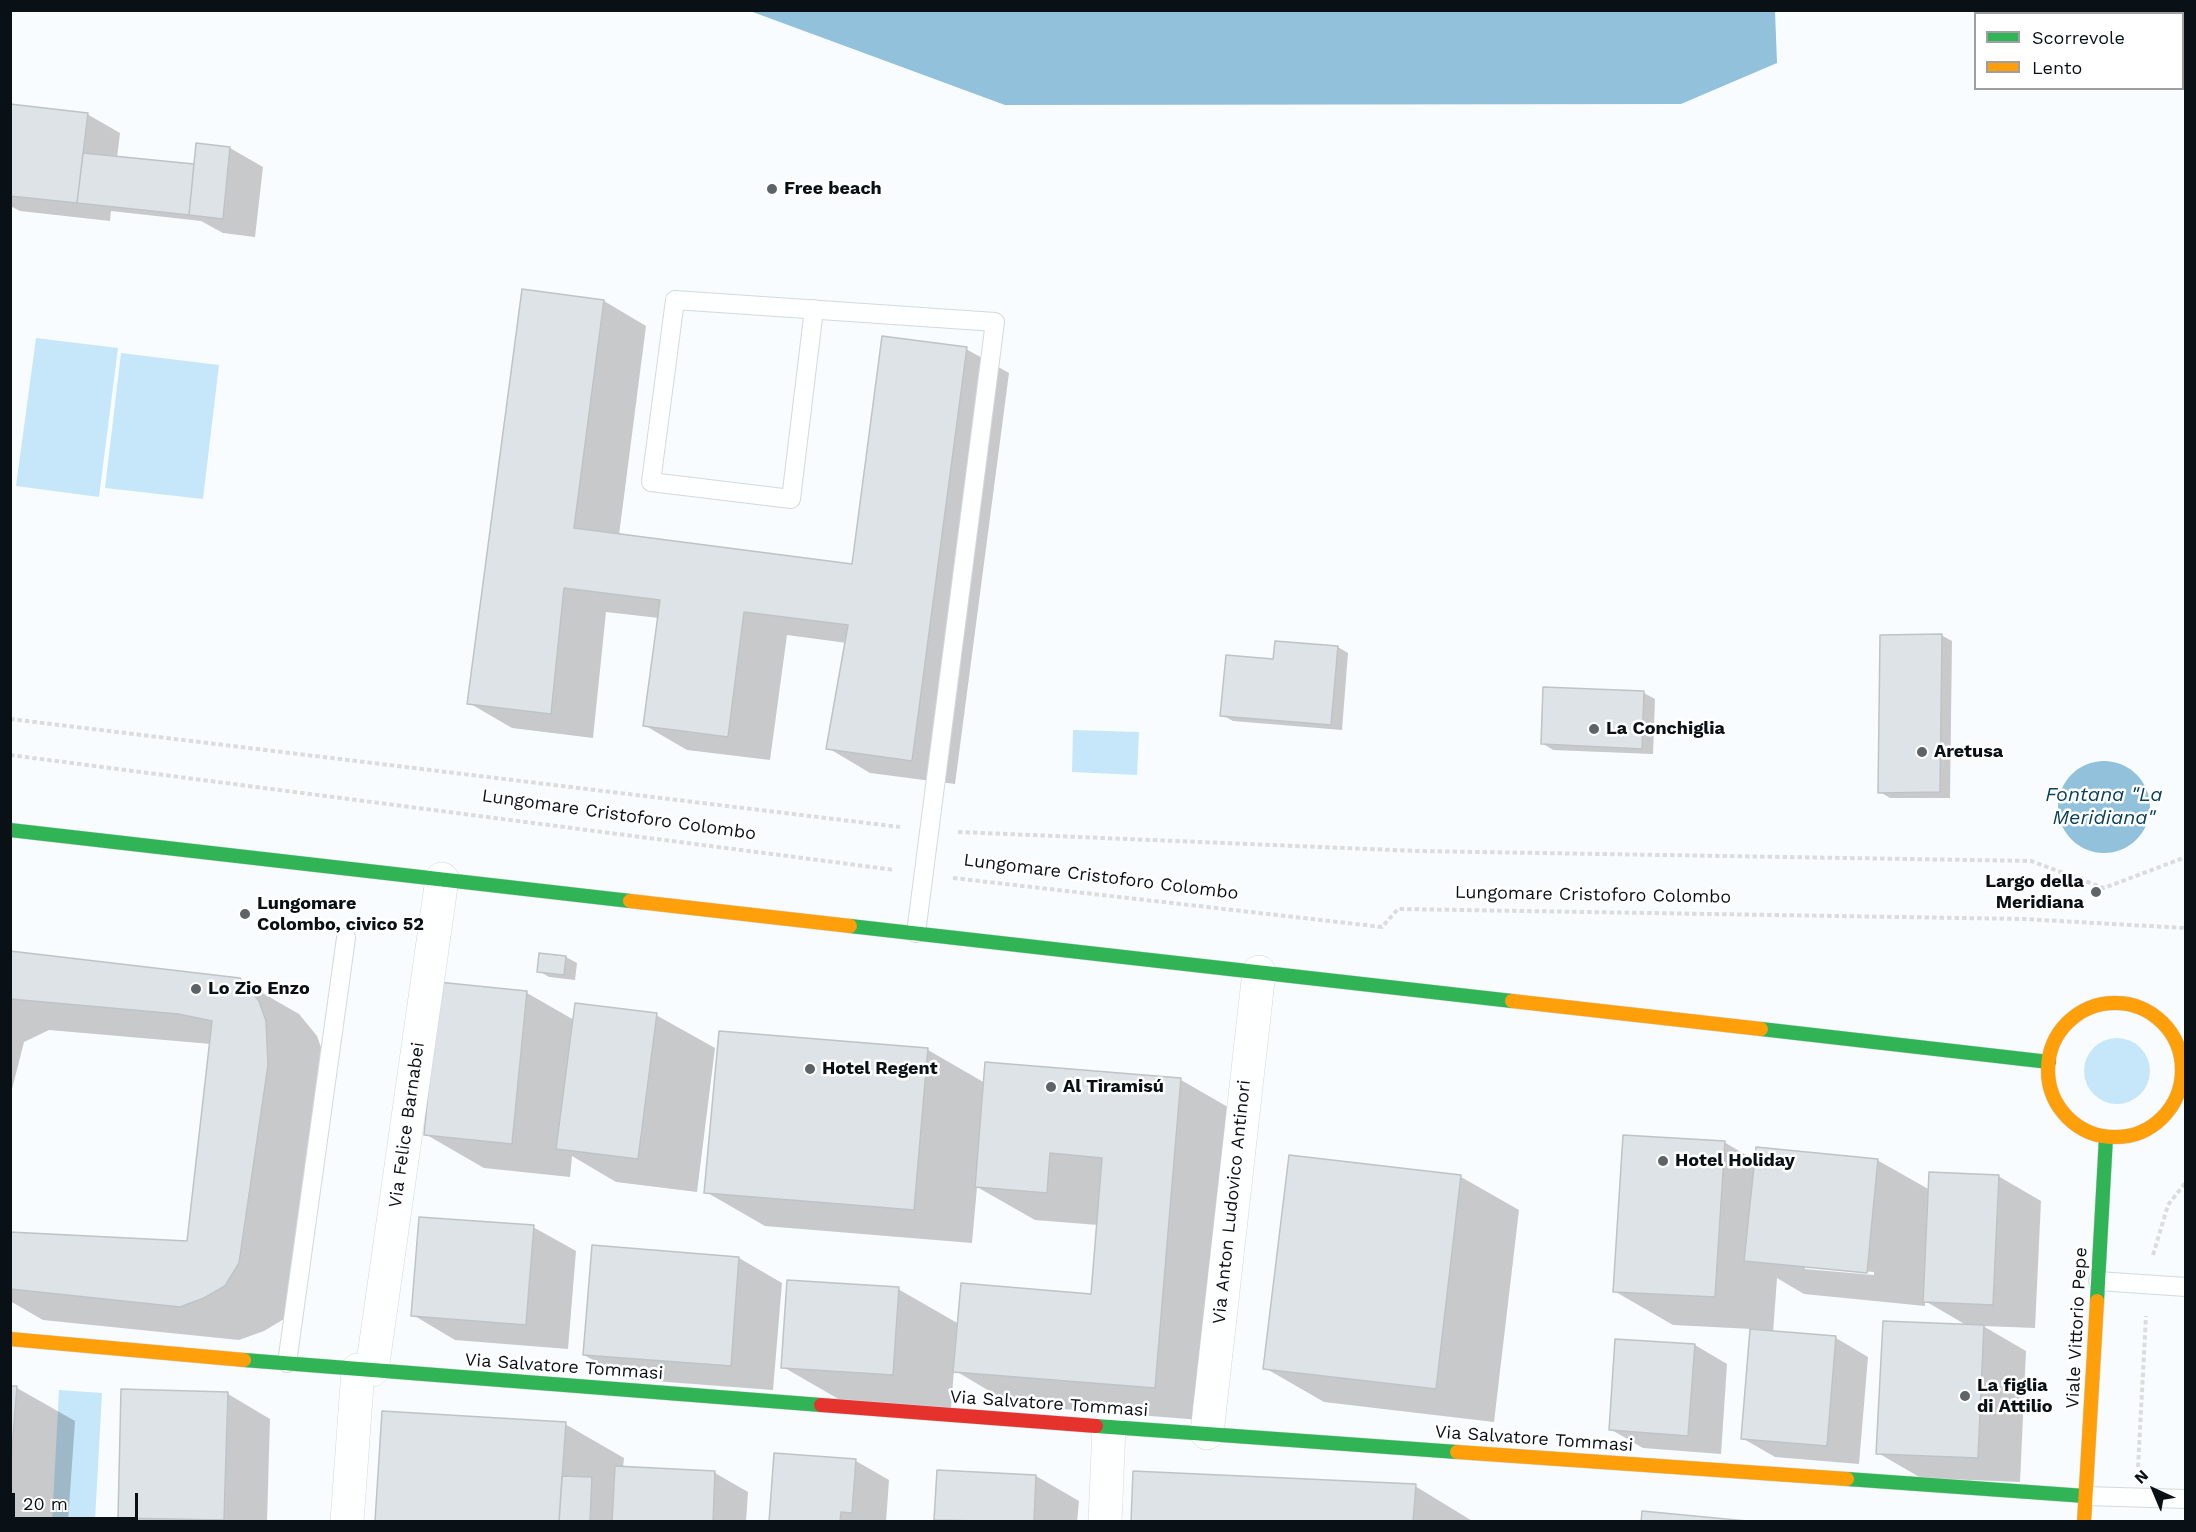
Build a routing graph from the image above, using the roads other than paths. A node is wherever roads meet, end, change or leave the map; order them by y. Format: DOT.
graph roads {
  1 [pos="814,309"];
  2 [pos="10,830"];
  3 [pos="442,879"];
  4 [pos="916,933"];
  5 [pos="346,938"];
  6 [pos="1259,972"];
  7 [pos="2049,1062"];
  8 [pos="2179,1105"];
  9 [pos="2106,1137"];
  10 [pos="2098,1281"];
  11 [pos="2186,1287"];
  12 [pos="10,1339"];
  13 [pos="287,1363"];
  14 [pos="365,1370"];
  15 [pos="1109,1428"];
  16 [pos="1207,1433"];
  17 [pos="2085,1496"];
  18 [pos="2186,1499"];
  19 [pos="347,1521"];
  20 [pos="1105,1521"];
  21 [pos="2084,1521"];
  1 -- 1 [label="lane"];
  1 -- 4 [label="lane"];
  2 -- 3 [label="street"];
  3 -- 4 [label="street"];
  3 -- 14 [label="street, Via Felice Barnabei"];
  4 -- 6 [label="street"];
  5 -- 13 [label="lane"];
  6 -- 7 [label="street"];
  6 -- 16 [label="street, Via Anton Ludovico Antinori"];
  7 -- 8 [label="street"];
  7 -- 9 [label="street"];
  8 -- 9 [label="street"];
  9 -- 10 [label="street, Viale Vittorio Pepe"];
  10 -- 11 [label="lane"];
  10 -- 17 [label="street, Viale Vittorio Pepe"];
  12 -- 13 [label="street, Via Salvatore Tommasi"];
  13 -- 14 [label="street, Via Salvatore Tommasi"];
  14 -- 15 [label="street, Via Salvatore Tommasi"];
  14 -- 19 [label="street, Via Felice Barnabei"];
  15 -- 16 [label="street, Via Salvatore Tommasi"];
  15 -- 20 [label="street"];
  16 -- 17 [label="street, Via Salvatore Tommasi"];
  17 -- 18 [label="lane"];
  17 -- 21 [label="street, Viale Vittorio Pepe"];
}
